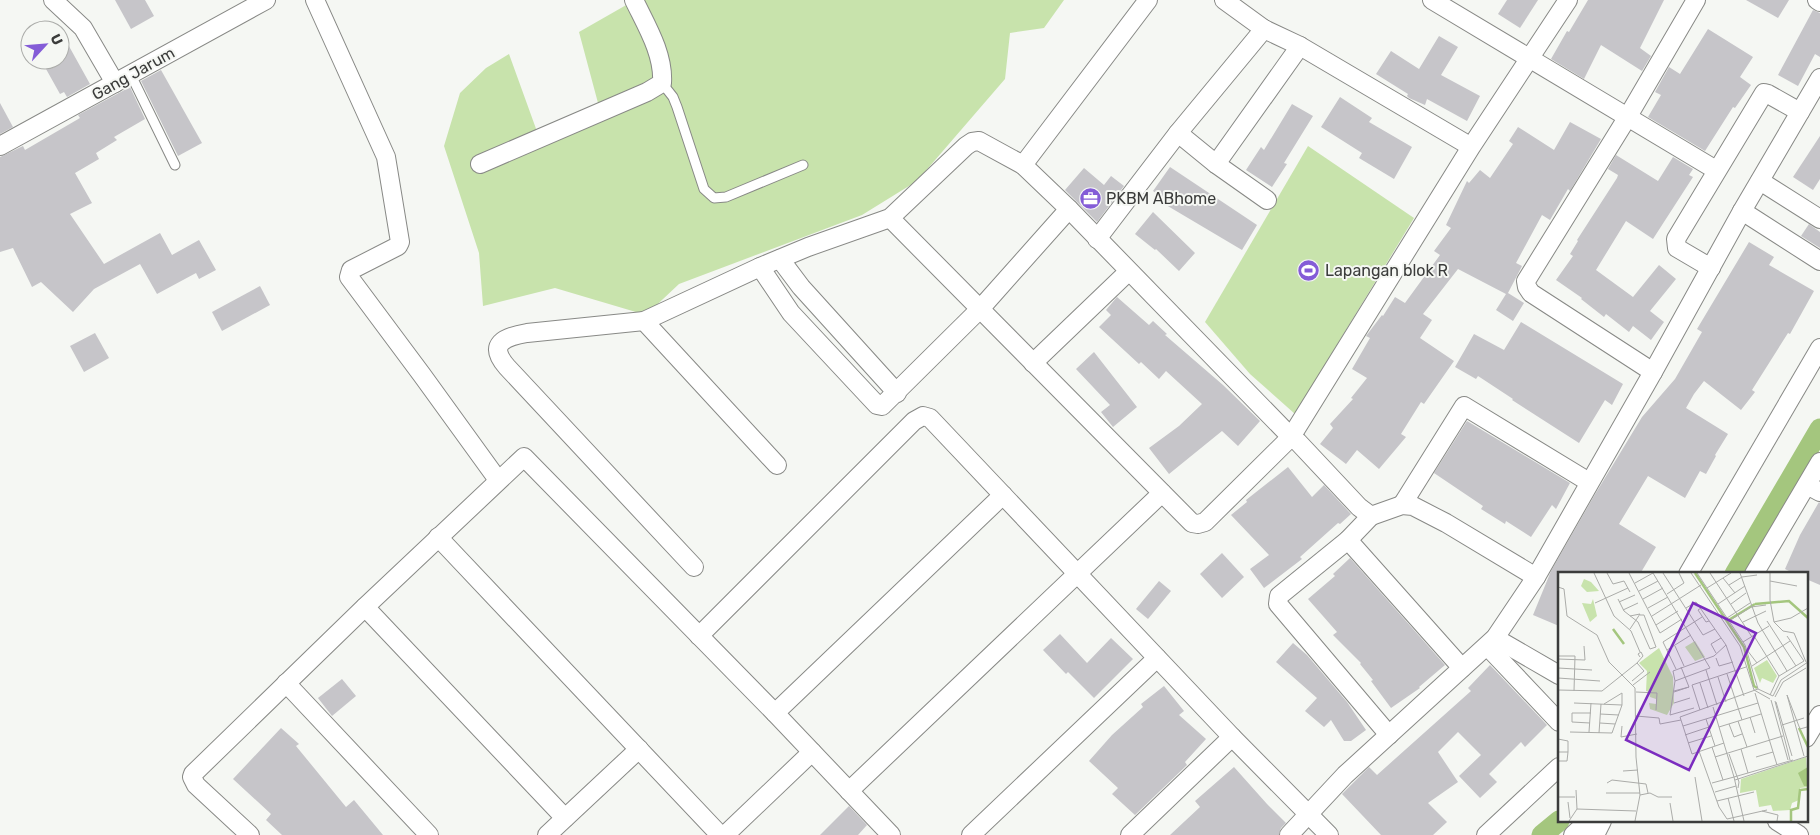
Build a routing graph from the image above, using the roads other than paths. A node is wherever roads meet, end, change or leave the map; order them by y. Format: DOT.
graph roads {
  1 [pos="53,0"];
  2 [pos="266,0"];
  3 [pos="314,0"];
  4 [pos="634,0"];
  5 [pos="1148,0"];
  6 [pos="1224,0"];
  7 [pos="1432,0"];
  8 [pos="1568,0"];
  9 [pos="1696,0"];
  10 [pos="1264,29"];
  11 [pos="1300,46"];
  12 [pos="1530,58"];
  13 [pos="123,78"];
  14 [pos="1820,78"];
  15 [pos="662,83"];
  16 [pos="1800,112"];
  17 [pos="1627,118"];
  18 [pos="1178,133"];
  19 [pos="1463,142"];
  20 [pos="0,146"];
  21 [pos="480,164"];
  22 [pos="1216,164"];
  23 [pos="175,165"];
  24 [pos="803,165"];
  25 [pos="1023,165"];
  26 [pos="1716,170"];
  27 [pos="1760,181"];
  28 [pos="1267,200"];
  29 [pos="1069,209"];
  30 [pos="1742,211"];
  31 [pos="890,218"];
  32 [pos="1820,218"];
  33 [pos="1097,239"];
  34 [pos="780,259"];
  35 [pos="1820,261"];
  36 [pos="760,267"];
  37 [pos="1711,268"];
  38 [pos="1128,272"];
  39 [pos="980,309"];
  40 [pos="644,321"];
  41 [pos="1820,348"];
  42 [pos="1033,363"];
  43 [pos="1653,372"];
  44 [pos="897,393"];
  45 [pos="1291,437"];
  46 [pos="1820,462"];
  47 [pos="777,464"];
  48 [pos="498,480"];
  49 [pos="1590,482"];
  50 [pos="1812,486"];
  51 [pos="1162,493"];
  52 [pos="1003,495"];
  53 [pos="1402,505"];
  54 [pos="1371,516"];
  55 [pos="438,537"];
  56 [pos="1348,540"];
  57 [pos="694,567"];
  58 [pos="1689,572"];
  59 [pos="1755,572"];
  60 [pos="1077,574"];
  61 [pos="1536,577"];
  62 [pos="364,608"];
  63 [pos="699,636"];
  64 [pos="1492,642"];
  65 [pos="1156,658"];
  66 [pos="1462,668"];
  67 [pos="1558,675"];
  68 [pos="286,683"];
  69 [pos="775,713"];
  70 [pos="1819,720"];
  71 [pos="1558,721"];
  72 [pos="1389,735"];
  73 [pos="1808,735"];
  74 [pos="1232,737"];
  75 [pos="639,749"];
  76 [pos="812,752"];
  77 [pos="1558,768"];
  78 [pos="849,791"];
  79 [pos="1308,815"];
  80 [pos="565,818"];
  81 [pos="1587,822"];
  82 [pos="1602,822"];
  83 [pos="1779,827"];
  84 [pos="250,835"];
  85 [pos="429,835"];
  86 [pos="547,835"];
  87 [pos="720,835"];
  88 [pos="725,835"];
  89 [pos="891,835"];
  90 [pos="971,835"];
  91 [pos="1130,835"];
  92 [pos="1289,835"];
  93 [pos="1329,835"];
  94 [pos="1486,835"];
  95 [pos="1573,835"];
  96 [pos="1595,835"];
  97 [pos="1799,835"];
  1 -- 13 [label="street"];
  2 -- 13 [label="street, Gang Jarum"];
  3 -- 48 [label="street"];
  4 -- 15 [label="street"];
  5 -- 25 [label="street"];
  6 -- 10 [label="street"];
  7 -- 12 [label="street"];
  8 -- 12 [label="street"];
  9 -- 17 [label="street"];
  10 -- 11 [label="street"];
  10 -- 18 [label="street"];
  11 -- 19 [label="street"];
  11 -- 22 [label="street"];
  12 -- 17 [label="street"];
  12 -- 45 [label="street"];
  13 -- 20 [label="street, Gang Jarum"];
  13 -- 23 [label="lane"];
  14 -- 16 [label="street"];
  15 -- 21 [label="street"];
  15 -- 24 [label="lane"];
  16 -- 26 [label="street"];
  16 -- 27 [label="street"];
  17 -- 26 [label="street"];
  17 -- 43 [label="street"];
  18 -- 22 [label="street"];
  18 -- 33 [label="street"];
  22 -- 28 [label="street"];
  25 -- 29 [label="street"];
  25 -- 31 [label="street"];
  26 -- 37 [label="street"];
  27 -- 30 [label="street"];
  27 -- 32 [label="street"];
  29 -- 33 [label="street"];
  29 -- 39 [label="street"];
  30 -- 35 [label="street"];
  30 -- 37 [label="street"];
  31 -- 34 [label="street"];
  31 -- 39 [label="street"];
  33 -- 38 [label="street"];
  34 -- 36 [label="street"];
  34 -- 44 [label="street"];
  36 -- 40 [label="street"];
  36 -- 44 [label="street"];
  37 -- 43 [label="street"];
  38 -- 42 [label="street"];
  38 -- 45 [label="street"];
  39 -- 42 [label="street"];
  39 -- 44 [label="street"];
  40 -- 47 [label="street"];
  40 -- 57 [label="street"];
  41 -- 58 [label="street"];
  42 -- 51 [label="street"];
  43 -- 49 [label="street"];
  45 -- 51 [label="street"];
  45 -- 54 [label="street"];
  46 -- 50 [label="street"];
  48 -- 55 [label="street"];
  48 -- 63 [label="street"];
  49 -- 53 [label="street"];
  49 -- 61 [label="street"];
  50 -- 59 [label="street"];
  51 -- 60 [label="street"];
  52 -- 60 [label="street"];
  52 -- 63 [label="street"];
  52 -- 69 [label="street"];
  53 -- 54 [label="street"];
  53 -- 61 [label="street"];
  54 -- 56 [label="street"];
  55 -- 62 [label="street"];
  55 -- 75 [label="street"];
  56 -- 66 [label="street"];
  56 -- 72 [label="street"];
  60 -- 65 [label="street"];
  60 -- 78 [label="street"];
  61 -- 64 [label="street"];
  62 -- 68 [label="street"];
  62 -- 80 [label="street"];
  63 -- 69 [label="street"];
  64 -- 66 [label="street"];
  64 -- 67 [label="street"];
  64 -- 71 [label="street"];
  65 -- 74 [label="street"];
  65 -- 90 [label="street"];
  66 -- 72 [label="street"];
  68 -- 84 [label="street"];
  68 -- 85 [label="street"];
  69 -- 76 [label="street"];
  70 -- 73 [label="street"];
  72 -- 79 [label="street"];
  74 -- 79 [label="street"];
  74 -- 91 [label="street"];
  75 -- 80 [label="street"];
  75 -- 87 [label="street"];
  76 -- 78 [label="street"];
  76 -- 88 [label="street"];
  77 -- 94 [label="street"];
  78 -- 89 [label="street"];
  79 -- 92 [label="street"];
  79 -- 93 [label="street"];
  80 -- 86 [label="street"];
  81 -- 95 [label="street"];
  82 -- 96 [label="street"];
  83 -- 97 [label="street"];
}
